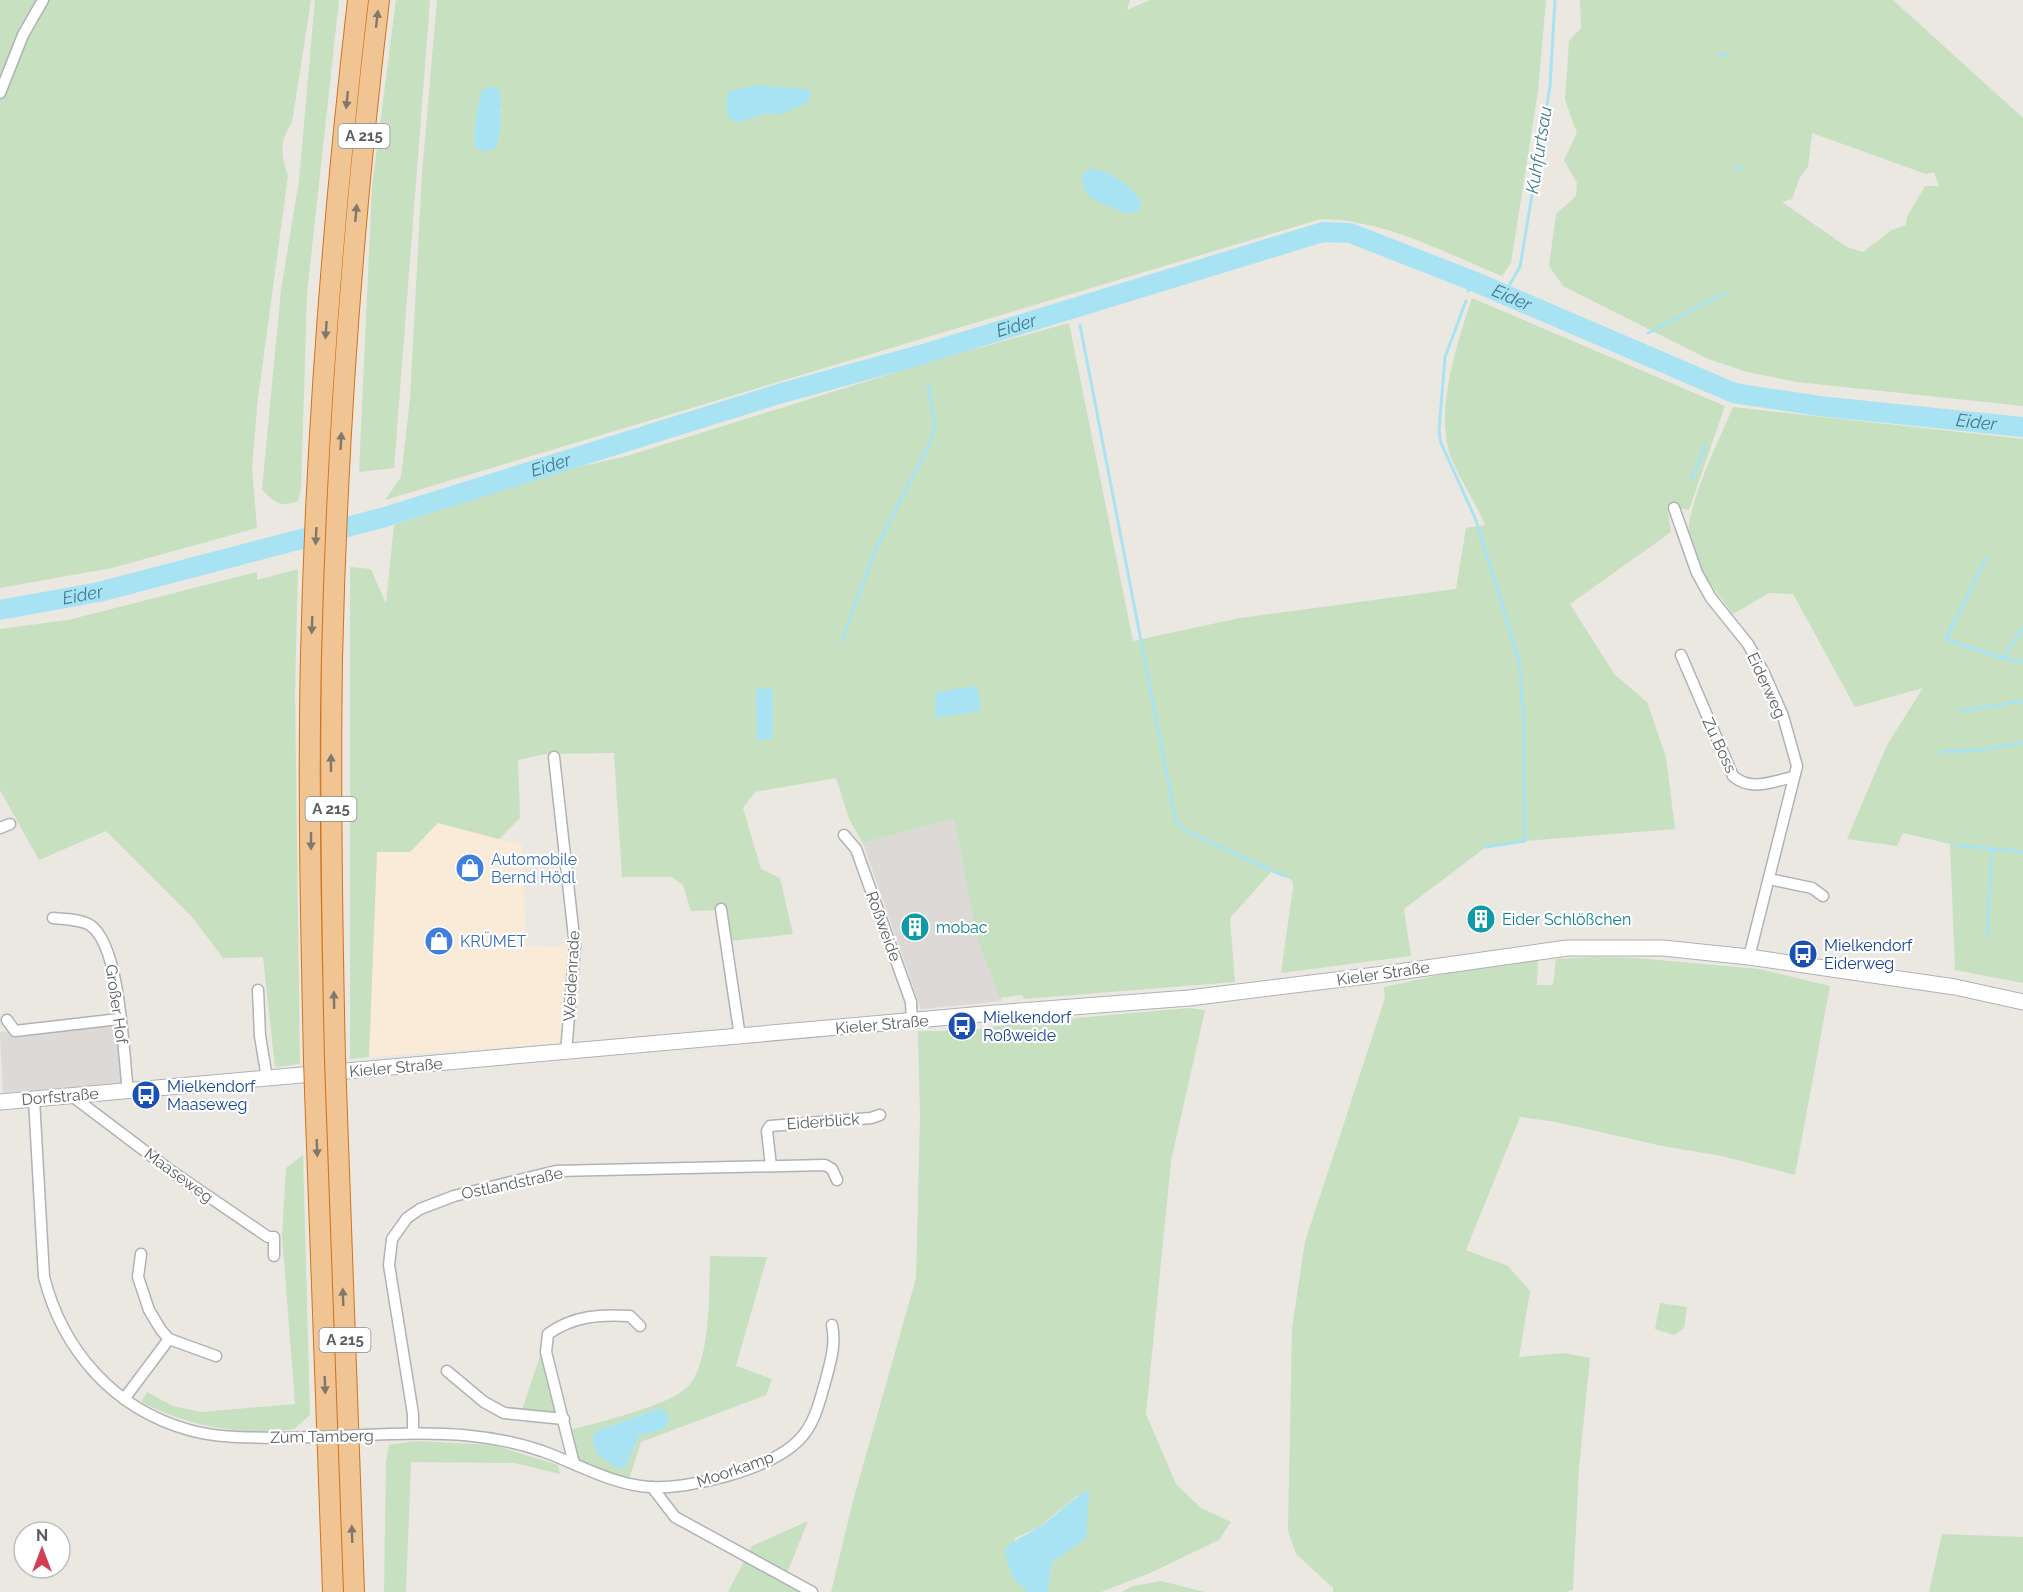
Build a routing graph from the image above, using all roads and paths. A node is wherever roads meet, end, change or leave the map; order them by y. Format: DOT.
graph roads {
  1 [pos="43,0"];
  2 [pos="358,0"];
  3 [pos="379,0"];
  4 [pos="0,93"];
  5 [pos="1674,508"];
  6 [pos="1681,655"];
  7 [pos="554,758"];
  8 [pos="1794,777"];
  9 [pos="844,836"];
  10 [pos="1769,879"];
  11 [pos="1823,896"];
  12 [pos="721,909"];
  13 [pos="54,918"];
  14 [pos="1749,957"];
  15 [pos="258,990"];
  16 [pos="2023,1002"];
  17 [pos="119,1019"];
  18 [pos="7,1020"];
  19 [pos="912,1022"];
  20 [pos="740,1037"];
  21 [pos="566,1052"];
  22 [pos="267,1078"];
  23 [pos="123,1091"];
  24 [pos="72,1096"];
  25 [pos="33,1099"];
  26 [pos="0,1102"];
  27 [pos="880,1115"];
  28 [pos="771,1166"];
  29 [pos="837,1180"];
  30 [pos="141,1254"];
  31 [pos="274,1256"];
  32 [pos="832,1325"];
  33 [pos="640,1326"];
  34 [pos="169,1339"];
  35 [pos="216,1356"];
  36 [pos="447,1371"];
  37 [pos="124,1399"];
  38 [pos="564,1419"];
  39 [pos="413,1433"];
  40 [pos="574,1464"];
  41 [pos="652,1487"];
  42 [pos="333,1592"];
  43 [pos="354,1592"];
  44 [pos="812,1592"];
  1 -- 4 [label="street"];
  2 -- 42 [label="highway, A 215, one-way, bridge"];
  43 -- 3 [label="highway, A 215, one-way, bridge"];
  5 -- 8 [label="street, Eiderweg"];
  6 -- 8 [label="street, Zu Boss"];
  7 -- 21 [label="street, Weidenrade"];
  8 -- 10 [label="street, Eiderweg"];
  9 -- 19 [label="street, Roßweide"];
  10 -- 11 [label="street"];
  10 -- 14 [label="street, Eiderweg"];
  12 -- 20 [label="street"];
  13 -- 17 [label="street, Großer Hof"];
  14 -- 16 [label="street, Kieler Straße"];
  14 -- 19 [label="street, Kieler Straße"];
  15 -- 22 [label="street"];
  17 -- 18 [label="street"];
  17 -- 23 [label="street, Großer Hof"];
  19 -- 20 [label="street, Kieler Straße"];
  20 -- 21 [label="street, Kieler Straße"];
  21 -- 22 [label="street, Kieler Straße"];
  22 -- 23 [label="street, Kieler Straße"];
  23 -- 24 [label="street, Dorfstraße"];
  24 -- 25 [label="street, Dorfstraße"];
  24 -- 31 [label="street, Maaseweg"];
  25 -- 26 [label="street, Dorfstraße"];
  25 -- 37 [label="street, Zum Tamberg"];
  27 -- 28 [label="street, Eiderblick"];
  28 -- 29 [label="street, Ostlandstraße"];
  28 -- 39 [label="street, Ostlandstraße"];
  30 -- 34 [label="street"];
  32 -- 41 [label="street, Moorkamp"];
  33 -- 38 [label="street"];
  34 -- 35 [label="street"];
  34 -- 37 [label="street"];
  36 -- 38 [label="street"];
  37 -- 39 [label="street, Zum Tamberg, bridge"];
  38 -- 40 [label="street"];
  39 -- 40 [label="street, Zum Tamberg"];
  40 -- 41 [label="street, Zum Tamberg"];
  41 -- 44 [label="street"];
}
